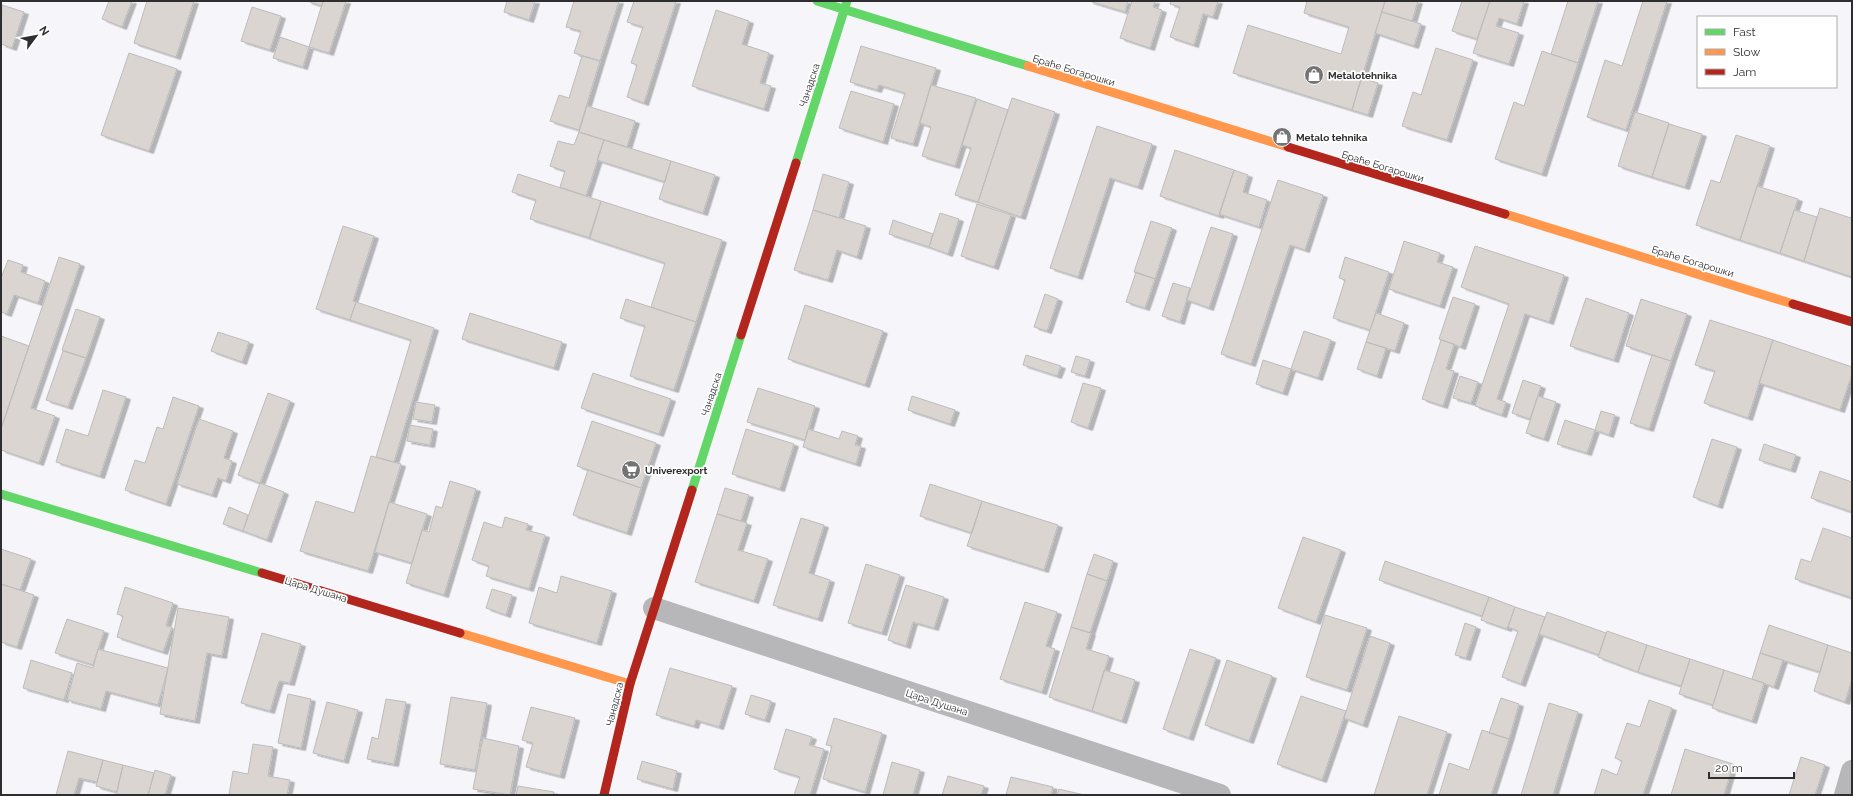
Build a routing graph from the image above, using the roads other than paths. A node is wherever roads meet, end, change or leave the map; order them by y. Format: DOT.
graph roads {
  1 [pos="817,1"];
  2 [pos="845,6"];
  3 [pos="1852,322"];
  4 [pos="1,494"];
  5 [pos="654,608"];
  6 [pos="630,684"];
  7 [pos="1852,771"];
  8 [pos="604,795"];
  9 [pos="1220,795"];
  10 [pos="1845,795"];
  1 -- 2 [label="street, Браће Богарошки"];
  2 -- 3 [label="street, Браће Богарошки"];
  2 -- 5 [label="street, Чанадска"];
  4 -- 6 [label="street, Цара Душана"];
  5 -- 6 [label="street, Чанадска"];
  5 -- 9 [label="street, Цара Душана"];
  6 -- 8 [label="street, Чанадска"];
  7 -- 10 [label="street"];
}
